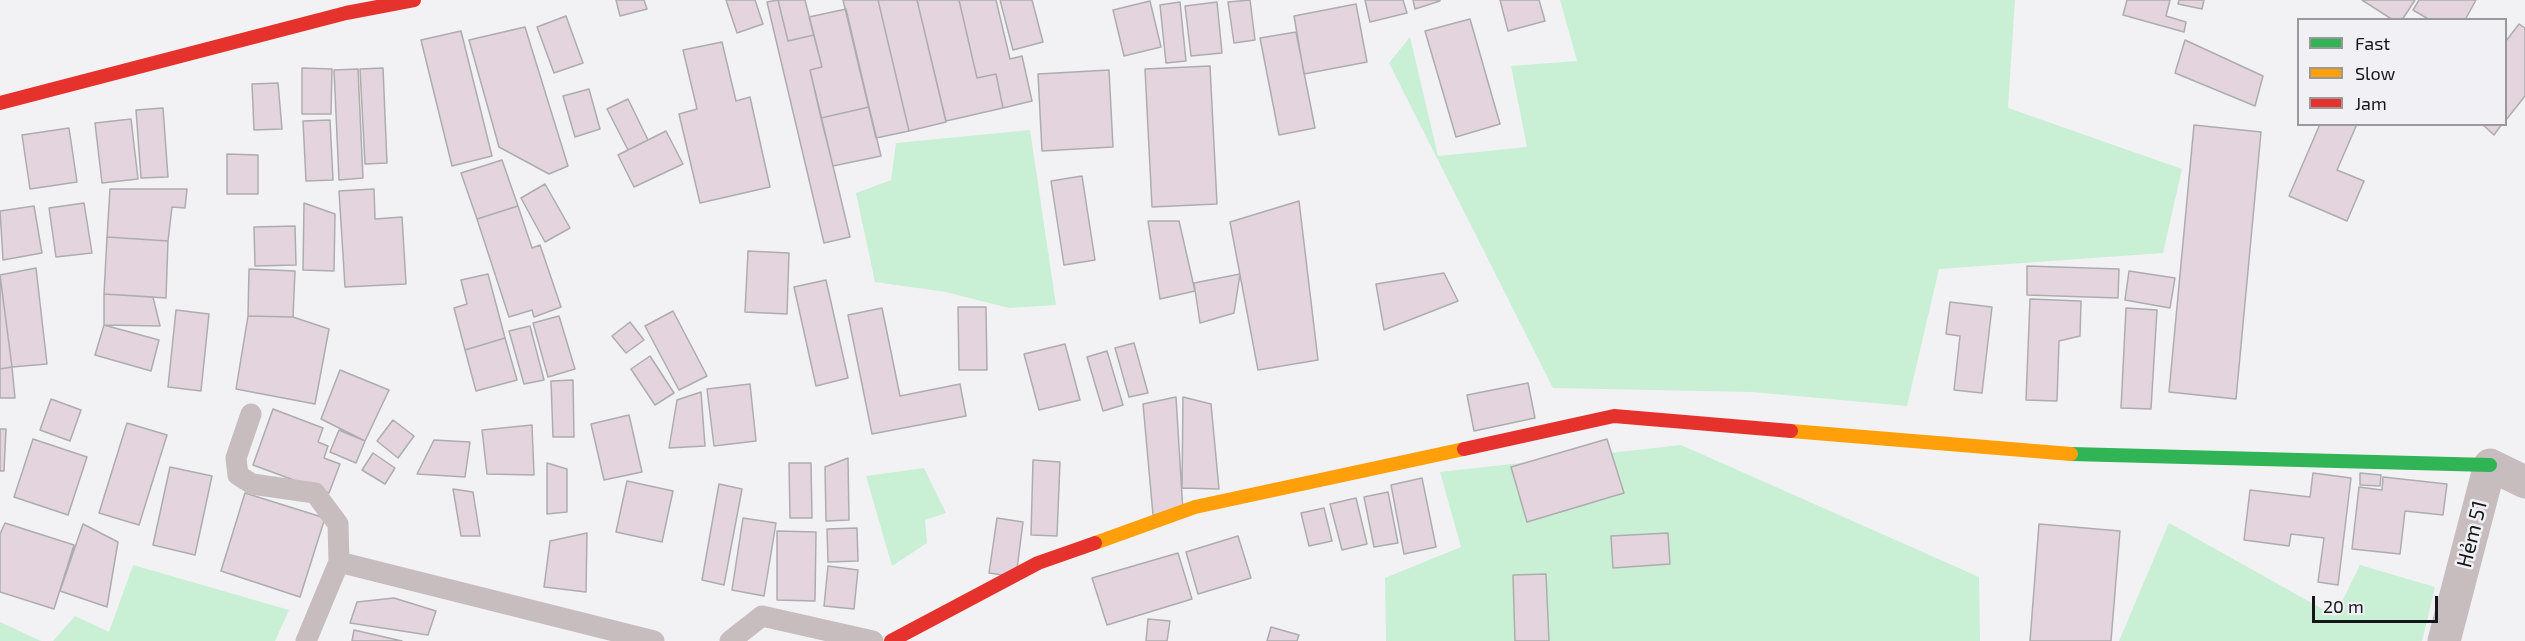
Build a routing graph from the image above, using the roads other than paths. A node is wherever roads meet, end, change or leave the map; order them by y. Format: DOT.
graph roads {
  1 [pos="414,0"];
  2 [pos="0,103"];
  3 [pos="251,414"];
  4 [pos="2490,465"];
  5 [pos="2525,482"];
  6 [pos="339,561"];
  7 [pos="306,641"];
  8 [pos="654,641"];
  9 [pos="730,641"];
  10 [pos="873,641"];
  11 [pos="891,641"];
  12 [pos="2444,641"];
  1 -- 2 [label="street"];
  3 -- 6 [label="lane"];
  4 -- 5 [label="street"];
  4 -- 11 [label="street"];
  4 -- 12 [label="street, Hẻm 51"];
  6 -- 7 [label="lane"];
  6 -- 8 [label="lane"];
  9 -- 10 [label="lane"];
}
